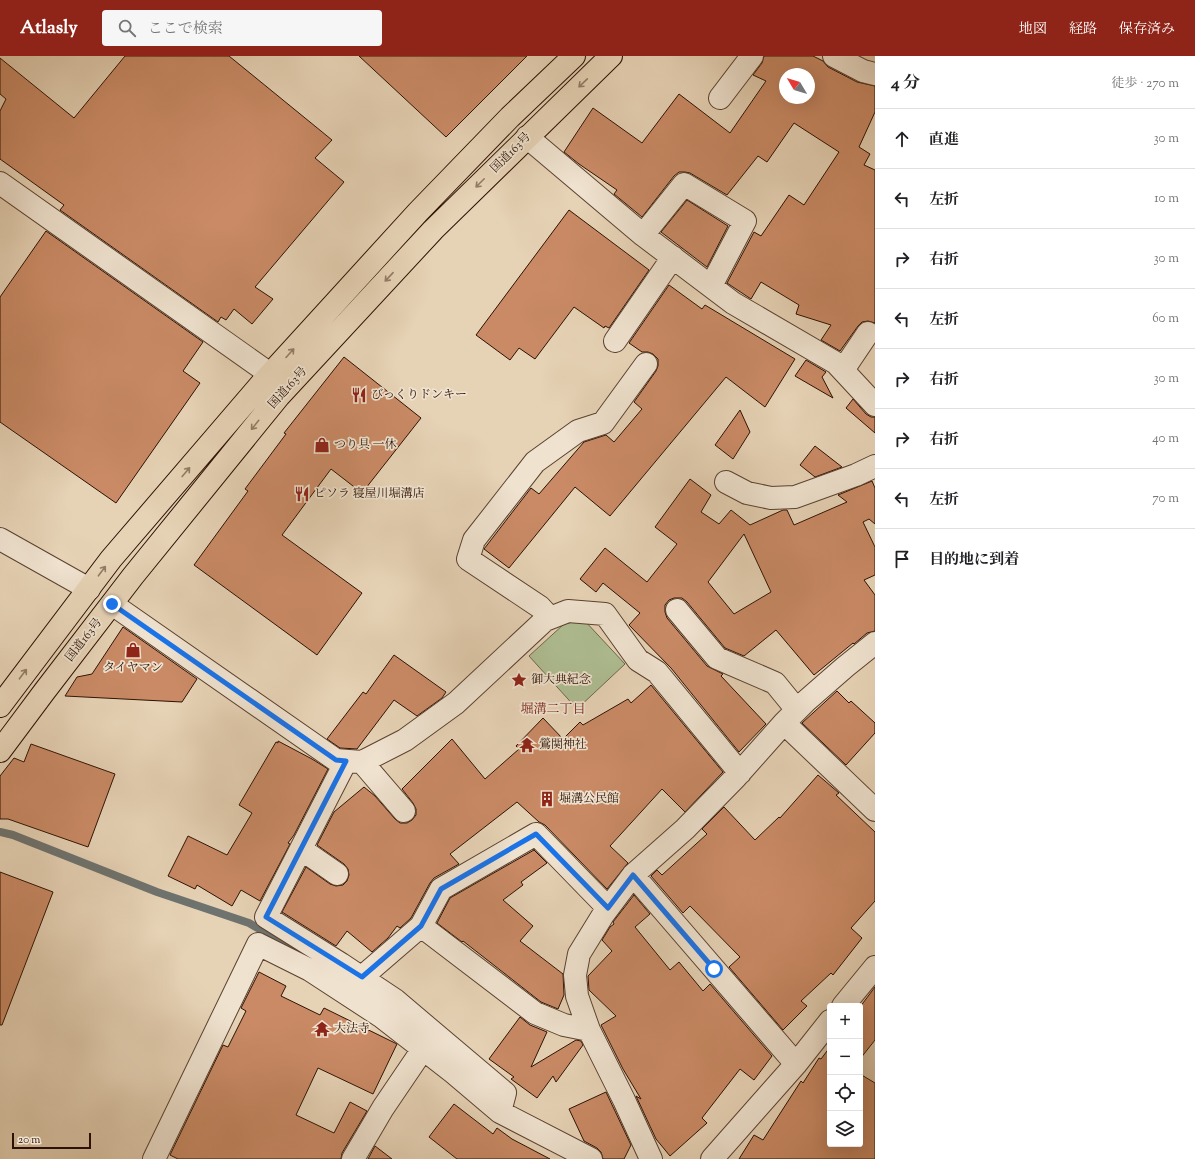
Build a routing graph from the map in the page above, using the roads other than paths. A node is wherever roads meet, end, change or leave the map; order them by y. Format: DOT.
graph roads {
  1 [pos="574,56"];
  2 [pos="611,56"];
  3 [pos="752,56"];
  4 [pos="834,56"];
  5 [pos="875,74"];
  6 [pos="720,98"];
  7 [pos="527,137"];
  8 [pos="0,183"];
  9 [pos="643,234"];
  10 [pos="674,258"];
  11 [pos="711,286"];
  12 [pos="868,333"];
  13 [pos="615,341"];
  14 [pos="646,364"];
  15 [pos="843,370"];
  16 [pos="270,374"];
  17 [pos="875,405"];
  18 [pos="875,466"];
  19 [pos="726,482"];
  20 [pos="0,539"];
  21 [pos="89,588"];
  22 [pos="112,604"];
  23 [pos="677,610"];
  24 [pos="550,618"];
  25 [pos="875,644"];
  26 [pos="0,706"];
  27 [pos="790,716"];
  28 [pos="0,751"];
  29 [pos="354,762"];
  30 [pos="740,773"];
  31 [pos="875,810"];
  32 [pos="404,811"];
  33 [pos="301,849"];
  34 [pos="337,874"];
  35 [pos="633,875"];
  36 [pos="608,908"];
  37 [pos="421,926"];
  38 [pos="875,967"];
  39 [pos="362,977"];
  40 [pos="845,1003"];
  41 [pos="827,1025"];
  42 [pos="589,1030"];
  43 [pos="423,1049"];
  44 [pos="796,1064"];
  45 [pos="500,1112"];
  46 [pos="154,1159"];
  47 [pos="353,1159"];
  48 [pos="590,1159"];
  49 [pos="651,1159"];
  50 [pos="712,1159"];
  16 -- 1 [label="highway, 国道163号, one-way"];
  2 -- 7 [label="highway, 国道163号, one-way"];
  3 -- 6 [label="street"];
  4 -- 5 [label="street"];
  7 -- 9 [label="street"];
  7 -- 22 [label="highway, 国道163号, one-way"];
  8 -- 16 [label="street"];
  9 -- 10 [label="street"];
  9 -- 11 [label="street"];
  10 -- 11 [label="street"];
  10 -- 13 [label="street"];
  11 -- 15 [label="street"];
  12 -- 15 [label="street"];
  14 -- 24 [label="street"];
  15 -- 17 [label="street"];
  21 -- 16 [label="highway, 国道163号, one-way"];
  18 -- 19 [label="street"];
  20 -- 21 [label="street"];
  26 -- 21 [label="highway, 国道163号, one-way"];
  22 -- 28 [label="highway, 国道163号"];
  22 -- 29 [label="street"];
  23 -- 27 [label="street"];
  24 -- 29 [label="street"];
  24 -- 30 [label="street"];
  25 -- 27 [label="street"];
  27 -- 30 [label="street"];
  27 -- 31 [label="street"];
  29 -- 32 [label="street"];
  29 -- 33 [label="street"];
  30 -- 35 [label="street"];
  33 -- 34 [label="street"];
  33 -- 39 [label="street"];
  35 -- 36 [label="street"];
  35 -- 44 [label="street"];
  36 -- 37 [label="street"];
  36 -- 42 [label="street"];
  37 -- 39 [label="street"];
  37 -- 42 [label="street"];
  38 -- 40 [label="street"];
  39 -- 45 [label="street"];
  41 -- 44 [label="street"];
  42 -- 49 [label="street"];
  43 -- 45 [label="street"];
  43 -- 46 [label="street"];
  43 -- 47 [label="street"];
  44 -- 50 [label="street"];
  45 -- 48 [label="street"];
}
